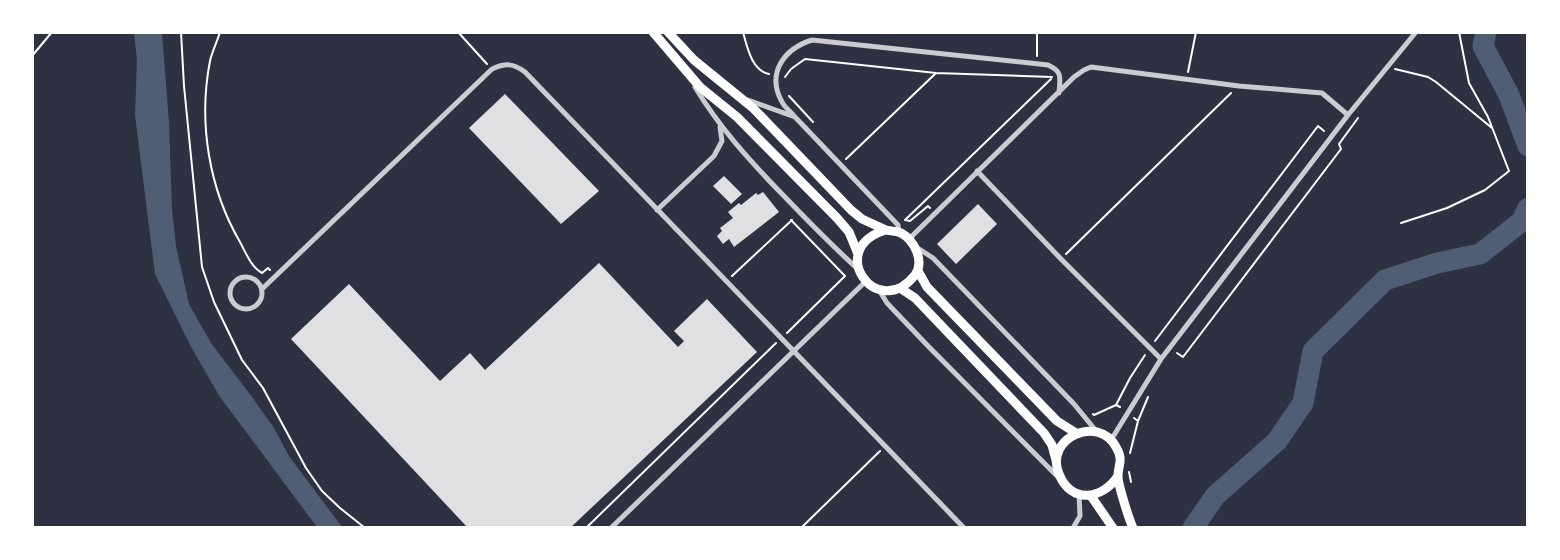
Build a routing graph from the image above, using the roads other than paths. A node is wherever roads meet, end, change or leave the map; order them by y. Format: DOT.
graph roads {
  1 [pos="653,32"];
  2 [pos="668,32"];
  3 [pos="1416,32"];
  4 [pos="686,71"];
  5 [pos="1058,93"];
  6 [pos="742,98"];
  7 [pos="1348,116"];
  8 [pos="795,117"];
  9 [pos="719,124"];
  10 [pos="977,171"];
  11 [pos="658,210"];
  12 [pos="886,230"];
  13 [pos="899,232"];
  14 [pos="909,239"];
  15 [pos="915,246"];
  16 [pos="858,254"];
  17 [pos="859,270"];
  18 [pos="918,271"];
  19 [pos="866,282"];
  20 [pos="262,288"];
  21 [pos="900,288"];
  22 [pos="879,290"];
  23 [pos="794,352"];
  24 [pos="1161,358"];
  25 [pos="1098,432"];
  26 [pos="1076,433"];
  27 [pos="1111,440"];
  28 [pos="1057,461"];
  29 [pos="1118,476"];
  30 [pos="1061,480"];
  31 [pos="1079,494"];
  32 [pos="1091,496"];
  33 [pos="611,528"];
  34 [pos="964,528"];
  35 [pos="1073,528"];
  36 [pos="1113,528"];
  37 [pos="1132,528"];
  1 -- 4 [label="highway"];
  2 -- 6 [label="highway"];
  3 -- 7 [label="street"];
  4 -- 9 [label="street"];
  4 -- 16 [label="highway"];
  5 -- 7 [label="street"];
  5 -- 8 [label="street"];
  5 -- 10 [label="street"];
  6 -- 8 [label="street"];
  6 -- 12 [label="highway"];
  7 -- 24 [label="street"];
  8 -- 13 [label="street"];
  9 -- 11 [label="street"];
  9 -- 17 [label="street"];
  10 -- 14 [label="street"];
  10 -- 24 [label="street"];
  11 -- 20 [label="street"];
  11 -- 23 [label="street"];
  12 -- 13 [label="highway"];
  12 -- 16 [label="highway"];
  13 -- 14 [label="highway"];
  14 -- 15 [label="highway"];
  15 -- 18 [label="highway"];
  15 -- 25 [label="street"];
  16 -- 17 [label="highway"];
  17 -- 19 [label="highway"];
  18 -- 21 [label="highway"];
  18 -- 26 [label="highway"];
  19 -- 22 [label="highway"];
  19 -- 23 [label="street"];
  20 -- 20 [label="street"];
  21 -- 22 [label="highway"];
  21 -- 28 [label="highway"];
  22 -- 30 [label="street"];
  23 -- 33 [label="street"];
  23 -- 34 [label="street"];
  24 -- 27 [label="street"];
  25 -- 26 [label="highway"];
  25 -- 27 [label="highway"];
  26 -- 28 [label="highway"];
  27 -- 29 [label="highway"];
  28 -- 30 [label="highway"];
  29 -- 32 [label="highway"];
  29 -- 37 [label="highway"];
  30 -- 31 [label="highway"];
  31 -- 32 [label="highway"];
  31 -- 35 [label="street"];
  32 -- 36 [label="highway"];
}
